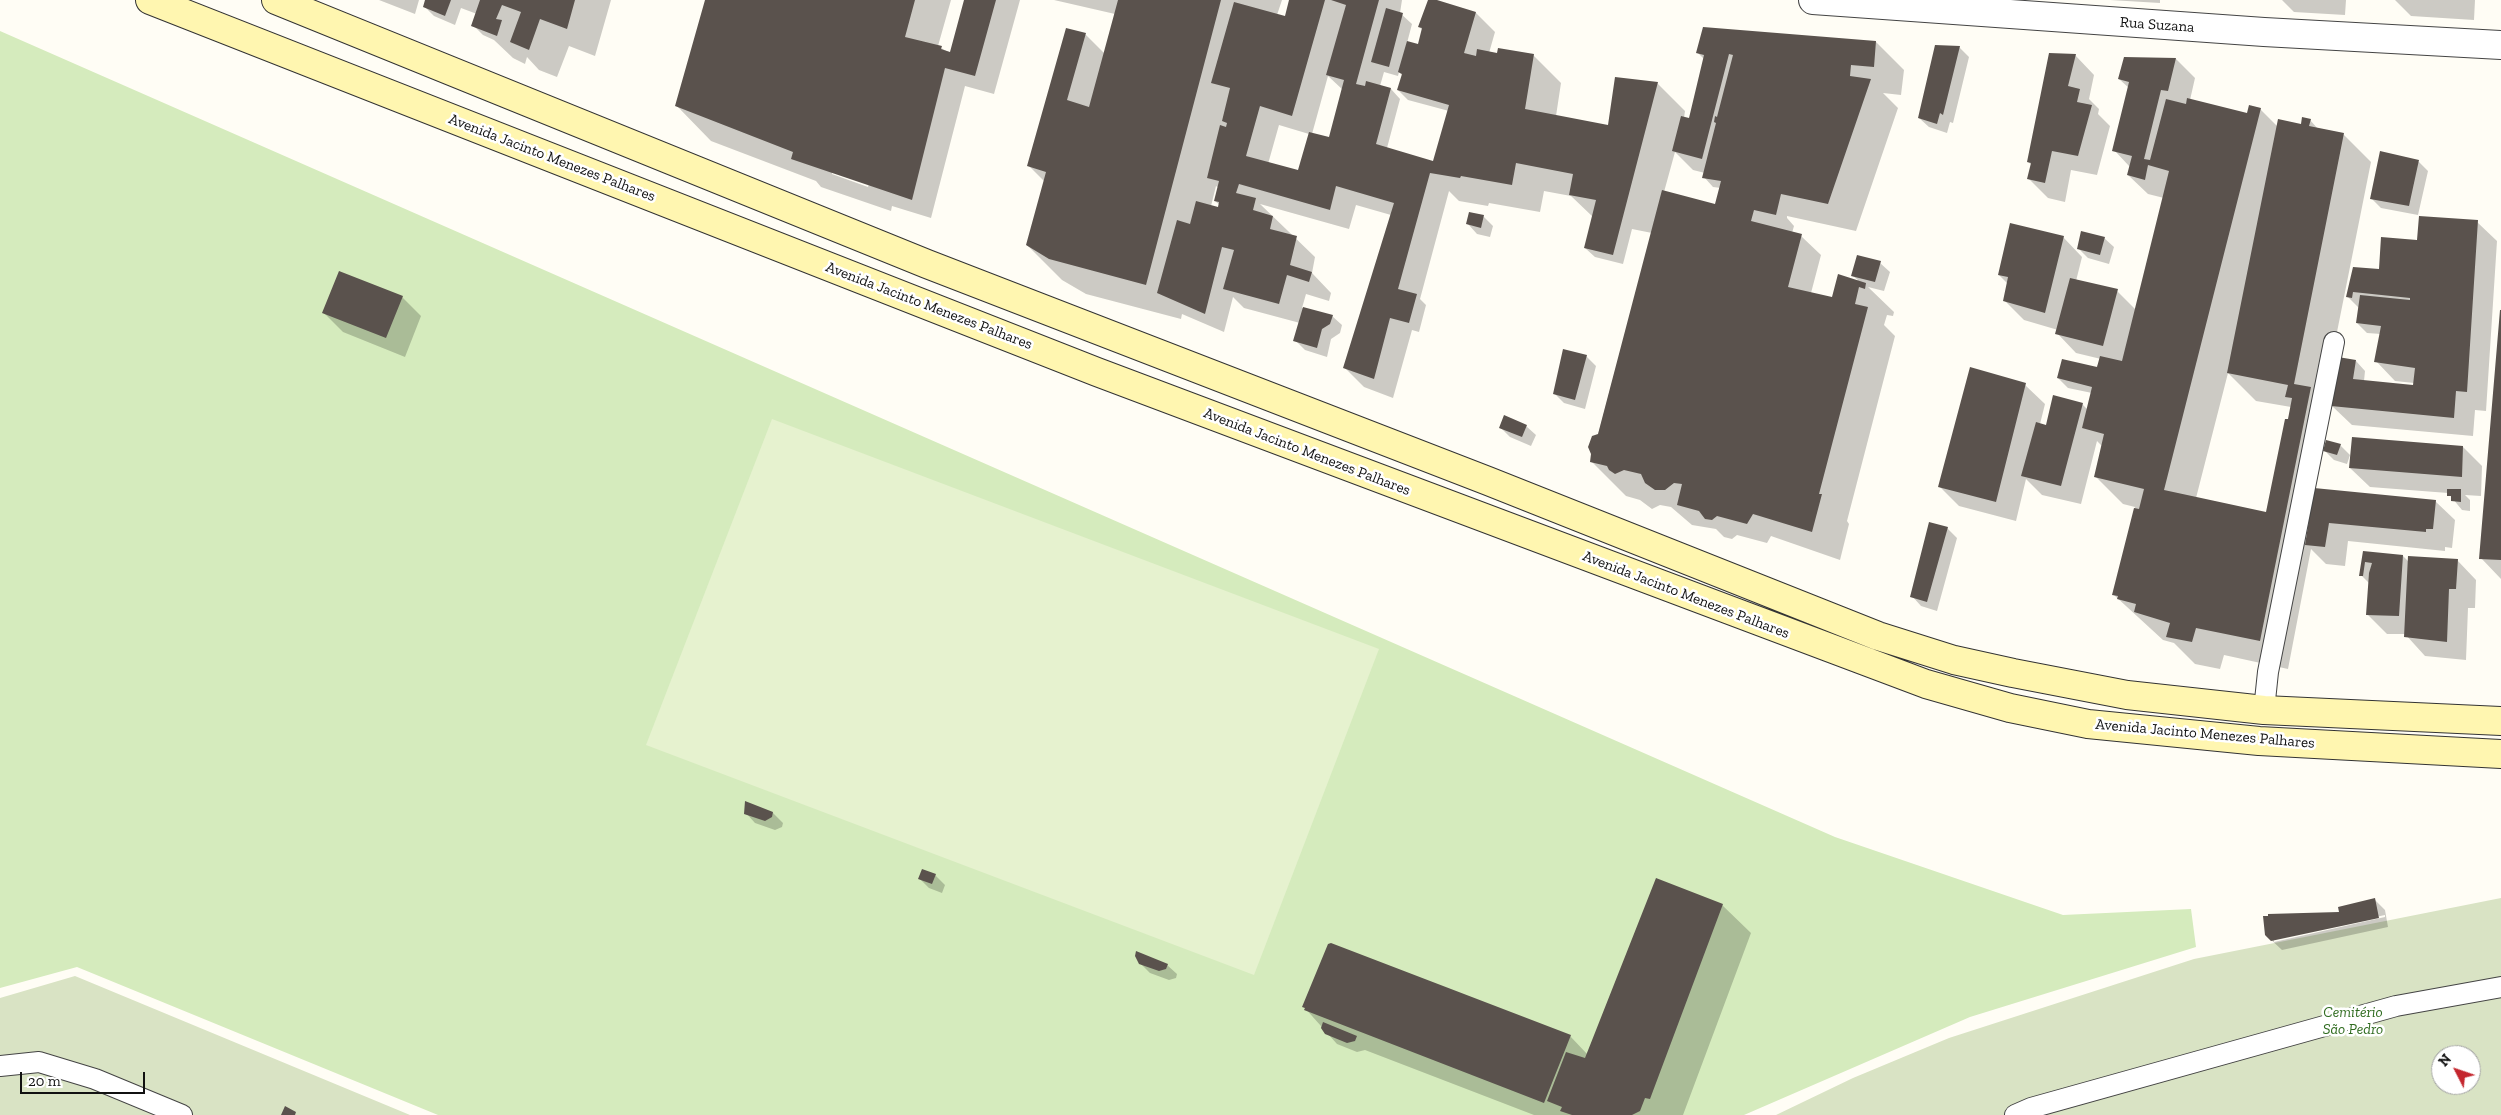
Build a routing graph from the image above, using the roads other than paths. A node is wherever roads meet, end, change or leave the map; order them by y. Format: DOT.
graph roads {
  1 [pos="150,0"];
  2 [pos="276,0"];
  3 [pos="1813,0"];
  4 [pos="2501,45"];
  5 [pos="496,89"];
  6 [pos="482,131"];
  7 [pos="2334,342"];
  8 [pos="1186,364"];
  9 [pos="1176,402"];
  10 [pos="2264,710"];
  11 [pos="2501,721"];
  12 [pos="2501,754"];
  13 [pos="2501,987"];
  14 [pos="0,1066"];
  15 [pos="182,1115"];
  16 [pos="2015,1115"];
  1 -- 6 [label="main road, Avenida Jacinto Menezes Palhares"];
  2 -- 5 [label="main road, Avenida Jacinto Menezes Palhares"];
  3 -- 4 [label="street, Rua Suzana"];
  5 -- 6 [label="main road"];
  5 -- 8 [label="main road, Avenida Jacinto Menezes Palhares"];
  6 -- 9 [label="main road, Avenida Jacinto Menezes Palhares"];
  7 -- 10 [label="lane"];
  8 -- 9 [label="main road"];
  8 -- 10 [label="main road, Avenida Jacinto Menezes Palhares"];
  9 -- 12 [label="main road, Avenida Jacinto Menezes Palhares"];
  10 -- 11 [label="main road, Avenida Jacinto Menezes Palhares"];
  13 -- 16 [label="lane"];
  14 -- 15 [label="lane"];
}
